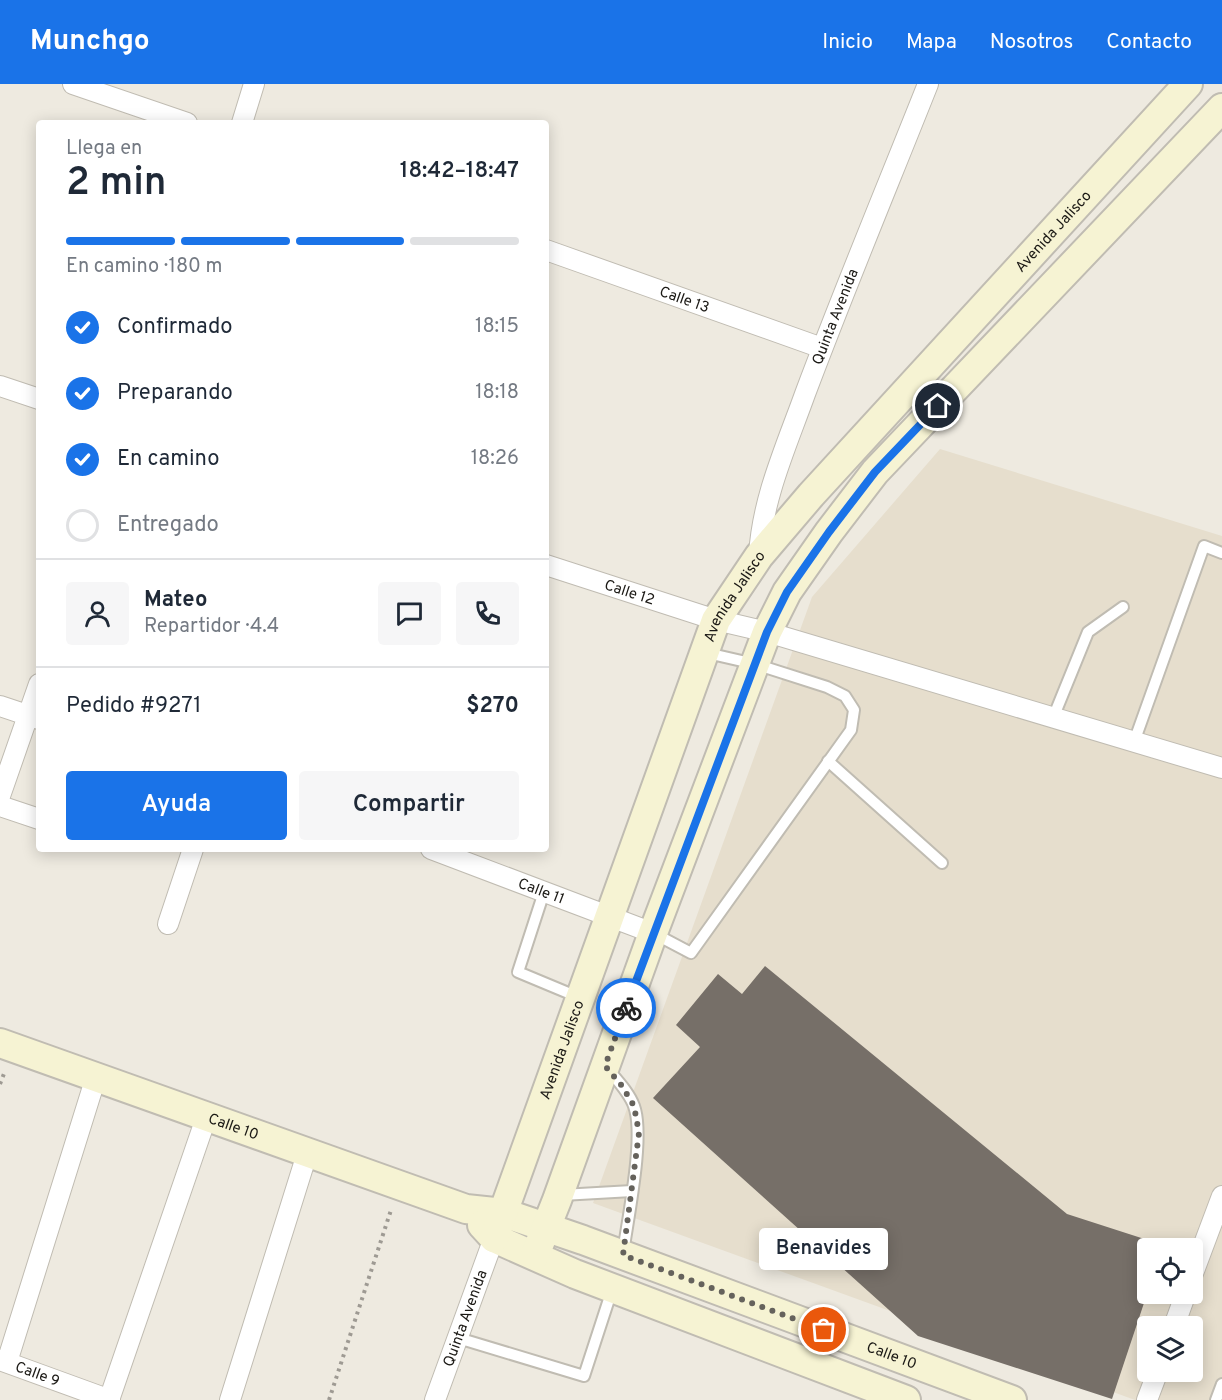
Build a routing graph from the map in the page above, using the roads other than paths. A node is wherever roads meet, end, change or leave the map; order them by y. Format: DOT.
graph roads {
  1 [pos="73,84"];
  2 [pos="254,84"];
  3 [pos="928,84"];
  4 [pos="1188,84"];
  5 [pos="1222,108"];
  6 [pos="178,120"];
  7 [pos="243,120"];
  8 [pos="549,251"];
  9 [pos="822,348"];
  10 [pos="0,386"];
  11 [pos="36,398"];
  12 [pos="1222,553"];
  13 [pos="759,556"];
  14 [pos="549,566"];
  15 [pos="1122,607"];
  16 [pos="716,620"];
  17 [pos="767,632"];
  18 [pos="704,652"];
  19 [pos="755,663"];
  20 [pos="0,706"];
  21 [pos="34,717"];
  22 [pos="1053,718"];
  23 [pos="1134,742"];
  24 [pos="828,761"];
  25 [pos="1222,768"];
  26 [pos="0,796"];
  27 [pos="0,806"];
  28 [pos="36,818"];
  29 [pos="192,852"];
  30 [pos="438,852"];
  31 [pos="942,862"];
  32 [pos="544,892"];
  33 [pos="610,916"];
  34 [pos="168,924"];
  35 [pos="653,933"];
  36 [pos="581,998"];
  37 [pos="0,1043"];
  38 [pos="605,1066"];
  39 [pos="96,1077"];
  40 [pos="206,1118"];
  41 [pos="307,1154"];
  42 [pos="632,1191"];
  43 [pos="558,1195"];
  44 [pos="1222,1196"];
  45 [pos="499,1225"];
  46 [pos="546,1227"];
  47 [pos="1203,1247"];
  48 [pos="535,1255"];
  49 [pos="623,1255"];
  50 [pos="613,1288"];
  51 [pos="458,1338"];
  52 [pos="846,1338"];
  53 [pos="3,1361"];
  54 [pos="832,1373"];
  55 [pos="1154,1382"];
  56 [pos="1222,1384"];
  57 [pos="110,1400"];
  58 [pos="230,1400"];
  59 [pos="435,1400"];
  60 [pos="906,1400"];
  61 [pos="1012,1400"];
  62 [pos="1147,1400"];
  63 [pos="1216,1400"];
  1 -- 6 [label="street"];
  2 -- 7 [label="street"];
  3 -- 9 [label="street, Quinta Avenida"];
  4 -- 13 [label="main road, Avenida Jalisco"];
  5 -- 17 [label="main road"];
  8 -- 9 [label="street, Calle 13"];
  9 -- 13 [label="street, Quinta Avenida"];
  10 -- 11 [label="street"];
  12 -- 23 [label="lane"];
  13 -- 16 [label="main road, Avenida Jalisco"];
  14 -- 16 [label="street, Calle 12"];
  15 -- 22 [label="lane"];
  16 -- 17 [label="street, Calle 12"];
  16 -- 18 [label="main road, Avenida Jalisco"];
  17 -- 19 [label="main road"];
  17 -- 22 [label="street, Calle 12"];
  18 -- 19 [label="lane"];
  18 -- 33 [label="main road, Avenida Jalisco"];
  19 -- 24 [label="lane"];
  19 -- 35 [label="main road"];
  20 -- 21 [label="street"];
  21 -- 26 [label="street"];
  22 -- 23 [label="street, Calle 12"];
  23 -- 25 [label="street, Calle 12"];
  24 -- 31 [label="lane"];
  24 -- 35 [label="lane"];
  27 -- 28 [label="street"];
  29 -- 34 [label="street"];
  30 -- 32 [label="street, Calle 11"];
  32 -- 33 [label="street, Calle 11"];
  32 -- 36 [label="lane"];
  33 -- 35 [label="street, Calle 11"];
  33 -- 36 [label="main road, Avenida Jalisco"];
  35 -- 38 [label="main road"];
  36 -- 45 [label="main road, Avenida Jalisco"];
  37 -- 39 [label="main road, Calle 10"];
  38 -- 42 [label="lane"];
  38 -- 43 [label="main road"];
  39 -- 40 [label="main road, Calle 10"];
  39 -- 53 [label="street"];
  40 -- 41 [label="main road, Calle 10"];
  40 -- 57 [label="street"];
  41 -- 45 [label="main road, Calle 10"];
  41 -- 58 [label="street"];
  42 -- 43 [label="lane"];
  42 -- 49 [label="lane"];
  43 -- 46 [label="main road"];
  44 -- 47 [label="street"];
  45 -- 46 [label="main road, Calle 10"];
  45 -- 48 [label="main road, Calle 10"];
  45 -- 51 [label="street, Quinta Avenida"];
  46 -- 48 [label="main road"];
  46 -- 49 [label="main road, Calle 10"];
  48 -- 50 [label="main road, Calle 10"];
  49 -- 52 [label="main road, Calle 10"];
  50 -- 51 [label="lane"];
  50 -- 54 [label="main road, Calle 10"];
  51 -- 59 [label="street, Quinta Avenida"];
  52 -- 54 [label="main road"];
  52 -- 61 [label="main road, Calle 10"];
  53 -- 57 [label="street, Calle 9"];
  54 -- 60 [label="main road, Calle 10"];
  55 -- 62 [label="street"];
  56 -- 63 [label="lane"];
}
